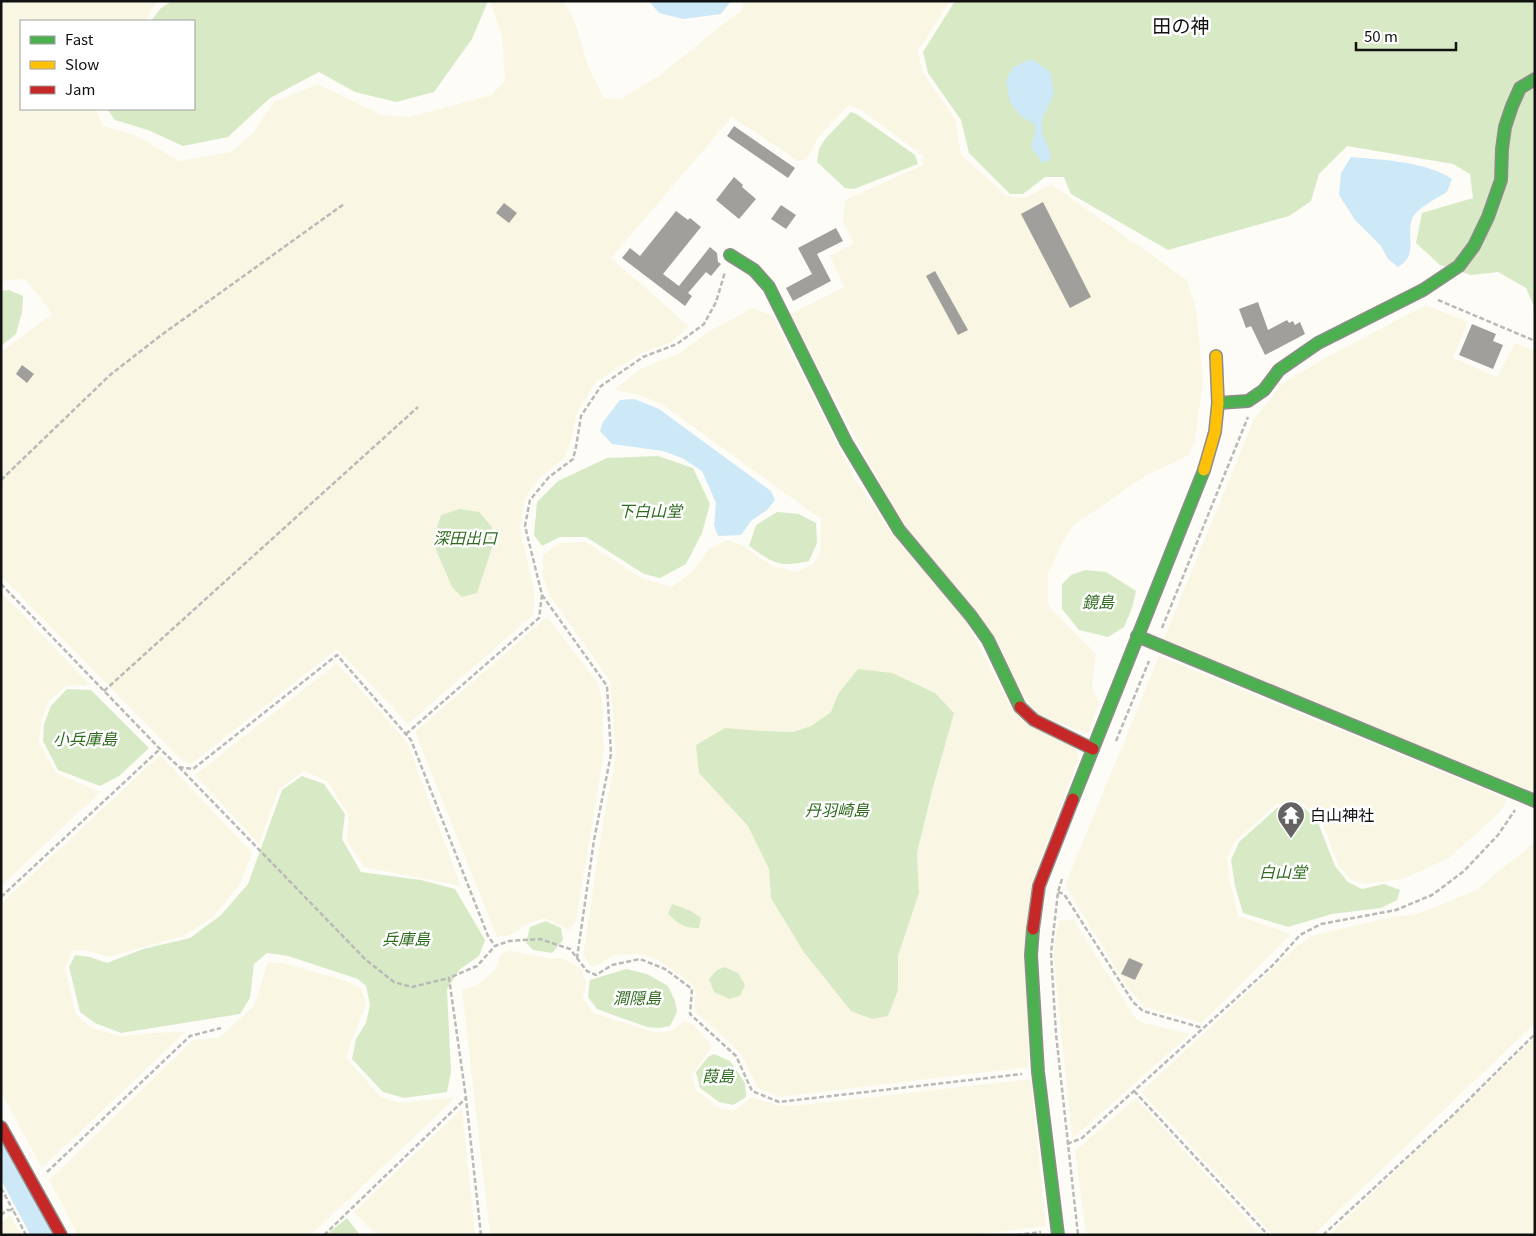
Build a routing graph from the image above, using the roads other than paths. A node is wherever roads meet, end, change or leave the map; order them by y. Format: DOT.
graph roads {
  1 [pos="1535,79"];
  2 [pos="730,255"];
  3 [pos="1216,356"];
  4 [pos="1218,403"];
  5 [pos="1137,636"];
  6 [pos="1093,749"];
  7 [pos="1530,798"];
  8 [pos="1,1127"];
  9 [pos="1058,1232"];
  10 [pos="61,1235"];
  1 -- 4 [label="street"];
  2 -- 6 [label="street"];
  3 -- 4 [label="street"];
  4 -- 5 [label="street"];
  5 -- 6 [label="street"];
  5 -- 7 [label="street"];
  6 -- 9 [label="street"];
  8 -- 10 [label="street"];
}
